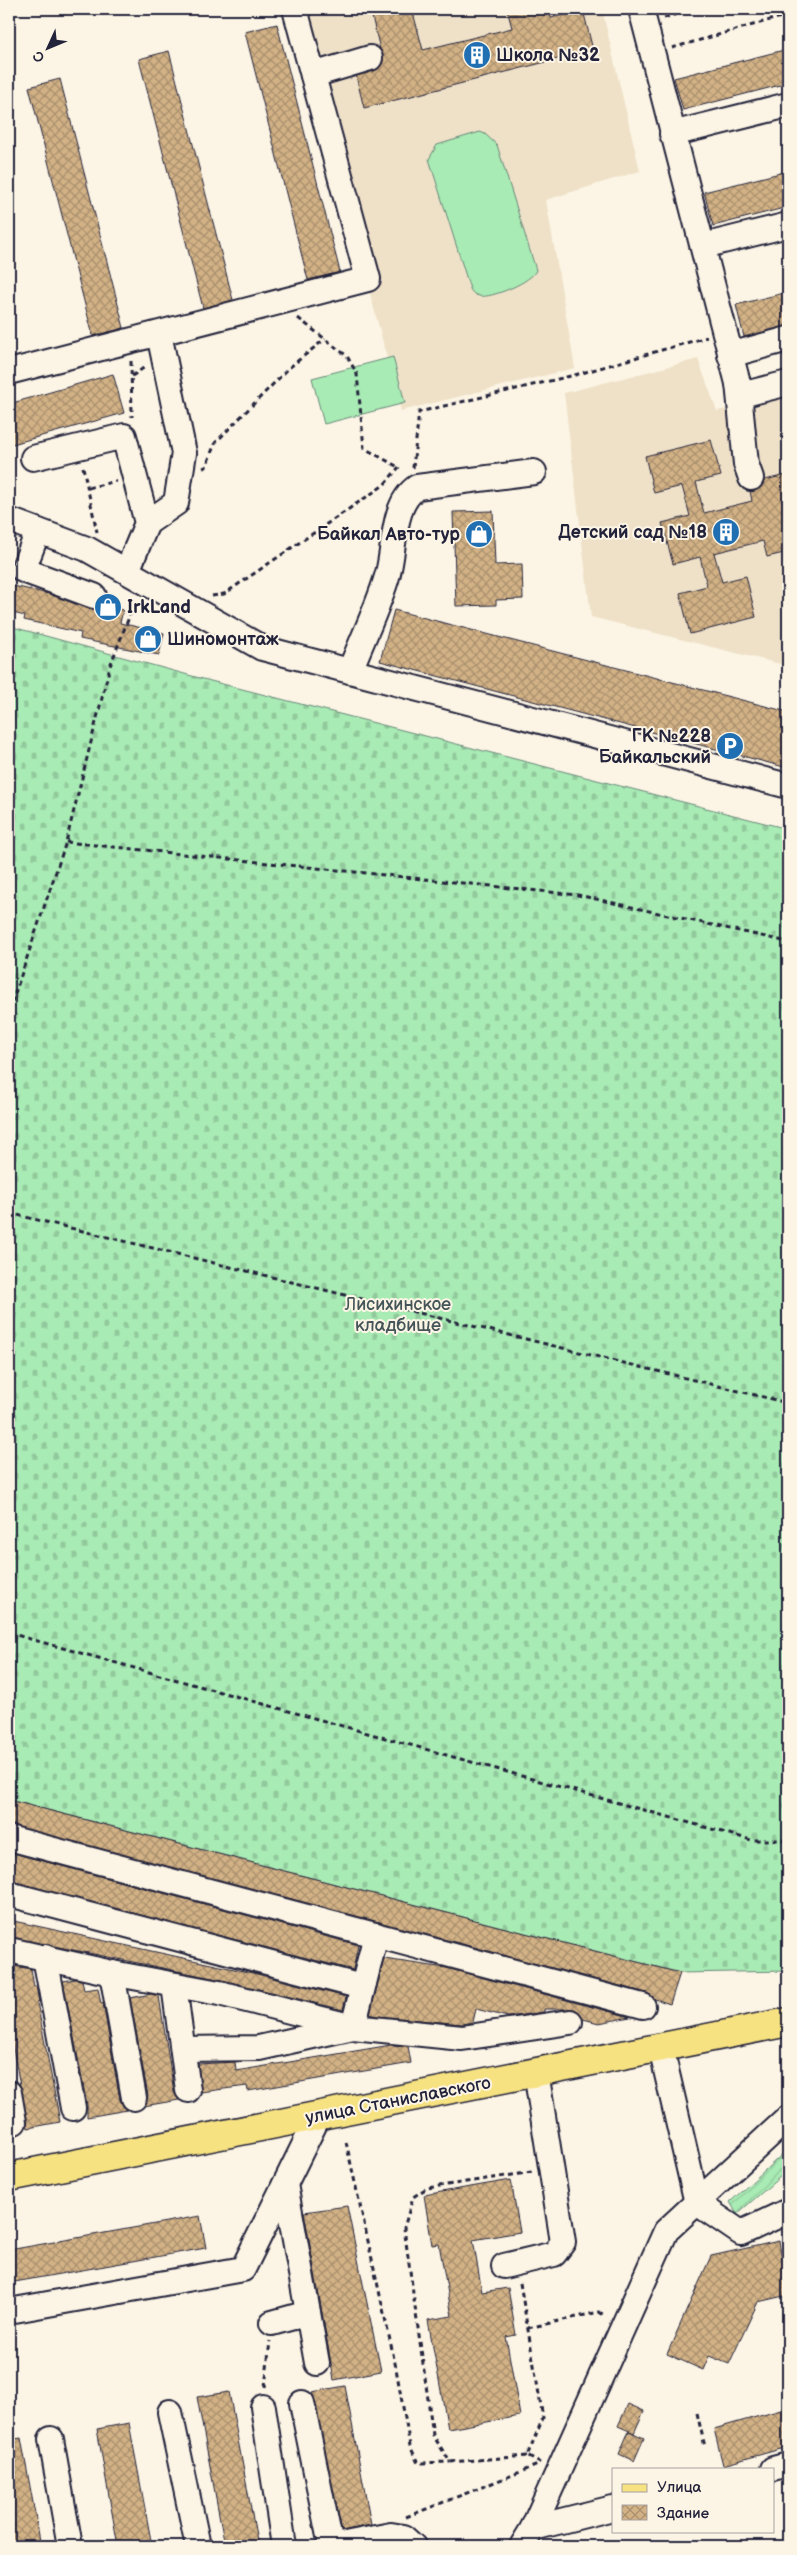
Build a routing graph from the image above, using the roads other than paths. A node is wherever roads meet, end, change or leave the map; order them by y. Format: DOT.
graph roads {
  1 [pos="295,9"];
  2 [pos="643,16"];
  3 [pos="370,58"];
  4 [pos="313,75"];
  5 [pos="788,105"];
  6 [pos="672,134"];
  7 [pos="788,225"];
  8 [pos="703,246"];
  9 [pos="159,334"];
  10 [pos="788,339"];
  11 [pos="728,343"];
  12 [pos="9,372"];
  13 [pos="738,383"];
  14 [pos="788,383"];
  15 [pos="33,458"];
  16 [pos="534,472"];
  17 [pos="751,478"];
  18 [pos="9,520"];
  19 [pos="147,523"];
  20 [pos="38,531"];
  21 [pos="16,570"];
  22 [pos="136,576"];
  23 [pos="94,596"];
  24 [pos="350,671"];
  25 [pos="788,786"];
  26 [pos="9,1838"];
  27 [pos="9,1894"];
  28 [pos="376,1935"];
  29 [pos="9,1950"];
  30 [pos="45,1957"];
  31 [pos="112,1973"];
  32 [pos="174,1985"];
  33 [pos="362,1988"];
  34 [pos="643,2006"];
  35 [pos="570,2022"];
  36 [pos="788,2022"];
  37 [pos="353,2027"];
  38 [pos="661,2048"];
  39 [pos="183,2050"];
  40 [pos="536,2072"];
  41 [pos="188,2090"];
  42 [pos="9,2093"];
  43 [pos="134,2098"];
  44 [pos="73,2108"];
  45 [pos="319,2116"];
  46 [pos="788,2118"];
  47 [pos="14,2122"];
  48 [pos="9,2177"];
  49 [pos="285,2184"];
  50 [pos="697,2203"];
  51 [pos="788,2211"];
  52 [pos="510,2264"];
  53 [pos="9,2311"];
  54 [pos="308,2312"];
  55 [pos="272,2323"];
  56 [pos="317,2363"];
  57 [pos="302,2403"];
  58 [pos="263,2407"];
  59 [pos="170,2412"];
  60 [pos="51,2439"];
  61 [pos="788,2465"];
  62 [pos="774,2469"];
  63 [pos="612,2508"];
  64 [pos="526,2542"];
  65 [pos="70,2546"];
  66 [pos="198,2546"];
  67 [pos="284,2546"];
  68 [pos="331,2546"];
  69 [pos="335,2546"];
  70 [pos="413,2546"];
  1 -- 4 [label="street"];
  2 -- 6 [label="street"];
  3 -- 4 [label="street"];
  4 -- 9 [label="street"];
  5 -- 6 [label="street"];
  6 -- 8 [label="street"];
  7 -- 8 [label="street"];
  8 -- 11 [label="street"];
  9 -- 12 [label="street"];
  9 -- 19 [label="street"];
  10 -- 11 [label="street"];
  11 -- 13 [label="street"];
  13 -- 14 [label="street"];
  13 -- 17 [label="street"];
  15 -- 19 [label="street"];
  16 -- 24 [label="street"];
  18 -- 20 [label="street"];
  19 -- 22 [label="street"];
  20 -- 21 [label="street"];
  20 -- 22 [label="street"];
  21 -- 23 [label="street"];
  22 -- 24 [label="street"];
  24 -- 25 [label="street"];
  26 -- 28 [label="street"];
  27 -- 33 [label="street"];
  28 -- 33 [label="street"];
  28 -- 34 [label="street"];
  29 -- 30 [label="street"];
  30 -- 31 [label="street"];
  30 -- 44 [label="street"];
  31 -- 32 [label="street"];
  31 -- 43 [label="street"];
  32 -- 37 [label="street"];
  32 -- 39 [label="street"];
  33 -- 37 [label="street"];
  35 -- 37 [label="street"];
  36 -- 38 [label="main road, улица Станиславского"];
  37 -- 39 [label="street"];
  38 -- 40 [label="main road, улица Станиславского"];
  38 -- 50 [label="street"];
  39 -- 41 [label="street"];
  40 -- 45 [label="main road, улица Станиславского"];
  40 -- 52 [label="street"];
  42 -- 47 [label="street"];
  45 -- 48 [label="main road, улица Станиславского"];
  45 -- 49 [label="street"];
  46 -- 50 [label="street"];
  49 -- 53 [label="street"];
  49 -- 54 [label="street"];
  50 -- 51 [label="street"];
  50 -- 64 [label="street"];
  54 -- 55 [label="street"];
  54 -- 56 [label="street"];
  57 -- 68 [label="street"];
  58 -- 67 [label="street"];
  59 -- 66 [label="street"];
  60 -- 65 [label="street"];
  61 -- 62 [label="street"];
  63 -- 64 [label="street"];
  69 -- 70 [label="street"];
}
